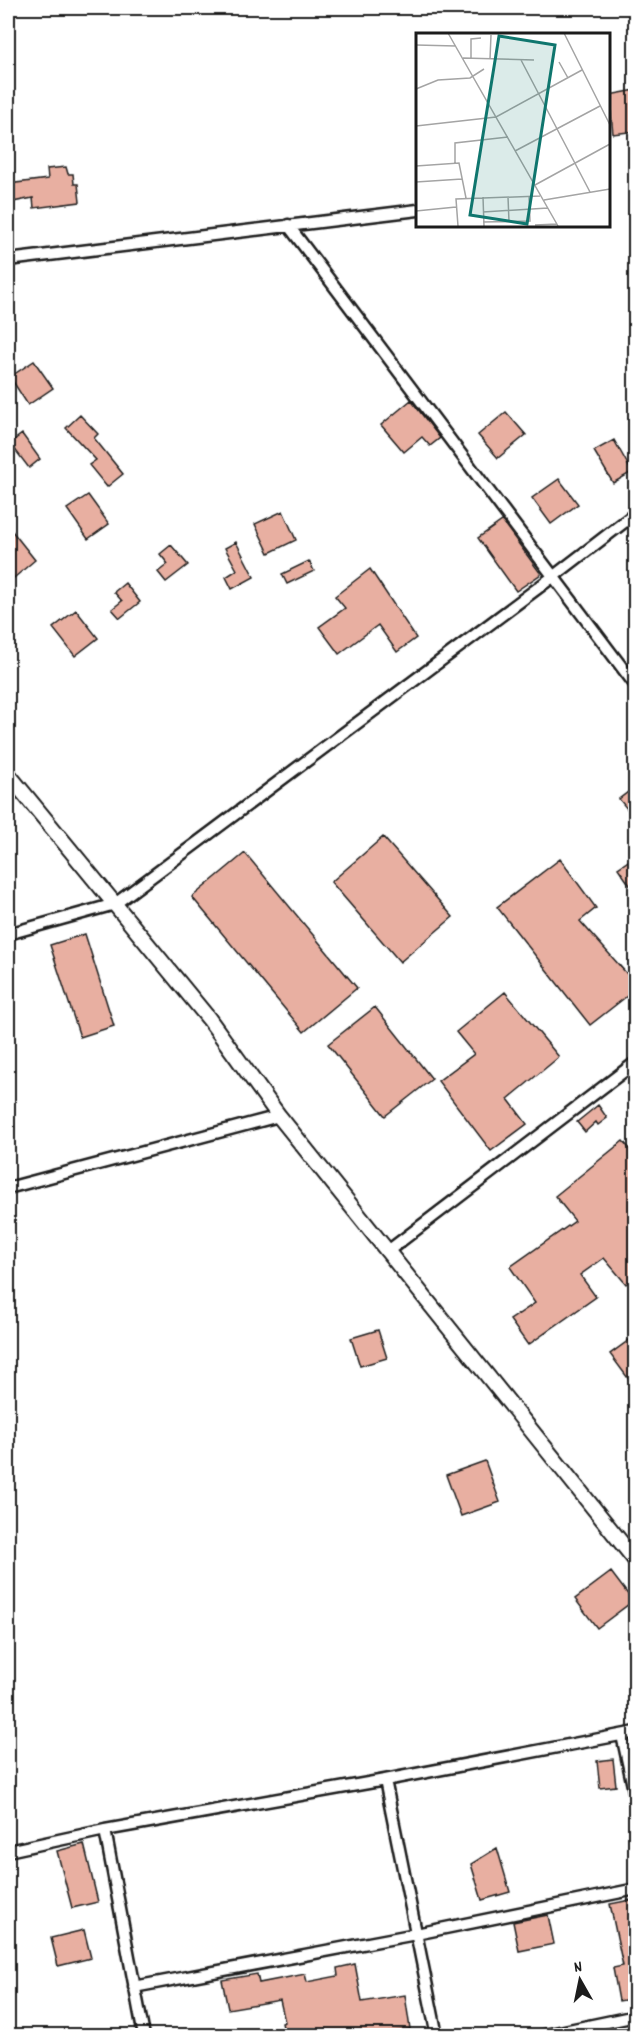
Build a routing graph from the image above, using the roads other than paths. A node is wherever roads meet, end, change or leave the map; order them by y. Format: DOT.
graph roads {
  1 [pos="416,210"];
  2 [pos="288,225"];
  3 [pos="8,260"];
  4 [pos="636,513"];
  5 [pos="554,576"];
  6 [pos="636,686"];
  7 [pos="8,774"];
  8 [pos="115,904"];
  9 [pos="8,934"];
  10 [pos="636,1062"];
  11 [pos="279,1116"];
  12 [pos="8,1188"];
  13 [pos="388,1251"];
  14 [pos="636,1561"];
  15 [pos="636,1732"];
  16 [pos="622,1735"];
  17 [pos="385,1780"];
  18 [pos="636,1800"];
  19 [pos="105,1830"];
  20 [pos="8,1851"];
  21 [pos="636,1889"];
  22 [pos="416,1934"];
  23 [pos="134,1987"];
  24 [pos="636,2016"];
  25 [pos="144,2036"];
  26 [pos="437,2036"];
  27 [pos="540,2036"];
  1 -- 2 [label="street"];
  2 -- 3 [label="street"];
  2 -- 5 [label="street"];
  4 -- 5 [label="street"];
  5 -- 6 [label="street"];
  5 -- 8 [label="street"];
  7 -- 8 [label="street"];
  8 -- 9 [label="street"];
  8 -- 11 [label="street"];
  10 -- 13 [label="street"];
  11 -- 12 [label="street"];
  11 -- 13 [label="street"];
  13 -- 14 [label="street"];
  15 -- 16 [label="street"];
  16 -- 17 [label="street"];
  16 -- 18 [label="street"];
  17 -- 19 [label="street"];
  17 -- 22 [label="street"];
  19 -- 20 [label="street"];
  19 -- 23 [label="street"];
  21 -- 22 [label="street"];
  22 -- 23 [label="street"];
  22 -- 26 [label="street"];
  23 -- 25 [label="street"];
  24 -- 27 [label="street"];
}
